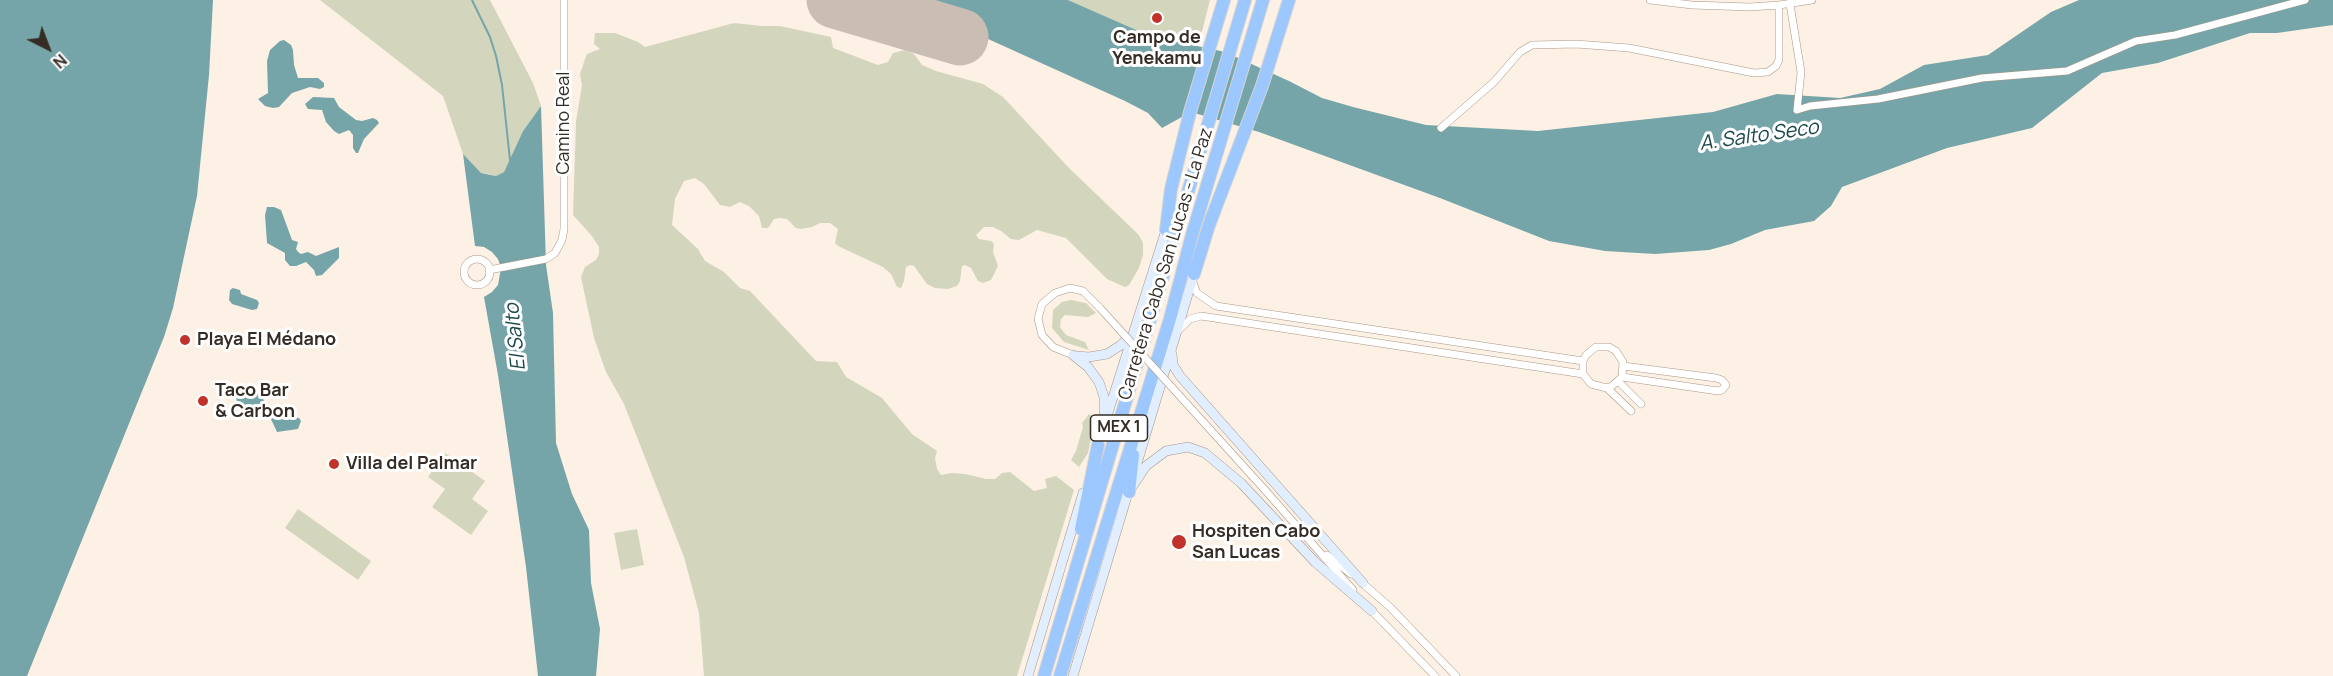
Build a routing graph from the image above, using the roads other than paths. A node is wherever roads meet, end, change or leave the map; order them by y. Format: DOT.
graph roads {
  1 [pos="564,0"];
  2 [pos="1224,0"];
  3 [pos="1245,0"];
  4 [pos="1290,0"];
  5 [pos="1650,0"];
  6 [pos="1812,0"];
  7 [pos="2305,0"];
  8 [pos="1262,2"];
  9 [pos="1790,4"];
  10 [pos="1779,5"];
  11 [pos="1441,128"];
  12 [pos="1191,182"];
  13 [pos="1166,230"];
  14 [pos="1192,235"];
  15 [pos="489,270"];
  16 [pos="1193,277"];
  17 [pos="1377,329"];
  18 [pos="1132,330"];
  19 [pos="1176,334"];
  20 [pos="1373,341"];
  21 [pos="1172,347"];
  22 [pos="1522,350"];
  23 [pos="1073,355"];
  24 [pos="1583,360"];
  25 [pos="1521,364"];
  26 [pos="1623,366"];
  27 [pos="1583,374"];
  28 [pos="1620,379"];
  29 [pos="1607,388"];
  30 [pos="1641,404"];
  31 [pos="1631,411"];
  32 [pos="1138,419"];
  33 [pos="1104,426"];
  34 [pos="1098,445"];
  35 [pos="1128,492"];
  36 [pos="1314,545"];
  37 [pos="1363,583"];
  38 [pos="1068,596"];
  39 [pos="1372,611"];
  40 [pos="1028,676"];
  41 [pos="1044,676"];
  42 [pos="1060,676"];
  43 [pos="1073,676"];
  44 [pos="1435,676"];
  45 [pos="1456,676"];
  1 -- 15 [label="street, Camino Real"];
  2 -- 13 [label="highway"];
  3 -- 12 [label="highway, Carretera Cabo San Lucas - La Paz / MEX 1"];
  4 -- 16 [label="highway"];
  5 -- 10 [label="street"];
  6 -- 9 [label="street"];
  7 -- 9 [label="street"];
  8 -- 14 [label="highway, Carretera Cabo San Lucas - La Paz / MEX 1"];
  9 -- 10 [label="street"];
  10 -- 11 [label="street"];
  12 -- 13 [label="highway"];
  12 -- 38 [label="highway, Carretera Cabo San Lucas - La Paz / MEX 1"];
  13 -- 18 [label="main road"];
  14 -- 16 [label="highway"];
  14 -- 32 [label="highway, Carretera Cabo San Lucas - La Paz / MEX 1"];
  16 -- 17 [label="street"];
  16 -- 19 [label="main road"];
  17 -- 20 [label="street"];
  17 -- 22 [label="street"];
  18 -- 23 [label="main road"];
  18 -- 33 [label="main road"];
  19 -- 20 [label="street"];
  19 -- 21 [label="main road"];
  20 -- 25 [label="street"];
  21 -- 35 [label="main road"];
  21 -- 37 [label="main road"];
  22 -- 24 [label="street"];
  22 -- 25 [label="street"];
  23 -- 33 [label="main road"];
  23 -- 36 [label="street, bridge"];
  24 -- 26 [label="street"];
  24 -- 27 [label="street"];
  25 -- 27 [label="street"];
  26 -- 28 [label="street"];
  26 -- 28 [label="street"];
  27 -- 29 [label="street"];
  28 -- 29 [label="street"];
  28 -- 30 [label="street"];
  29 -- 31 [label="street"];
  32 -- 35 [label="highway"];
  32 -- 42 [label="highway, Carretera Cabo San Lucas - La Paz / MEX 1"];
  33 -- 34 [label="main road"];
  34 -- 38 [label="highway"];
  34 -- 40 [label="main road"];
  35 -- 39 [label="main road"];
  35 -- 43 [label="main road"];
  36 -- 37 [label="street"];
  36 -- 39 [label="street"];
  37 -- 45 [label="street"];
  38 -- 41 [label="highway, Carretera Cabo San Lucas - La Paz / MEX 1"];
  39 -- 44 [label="street"];
}
